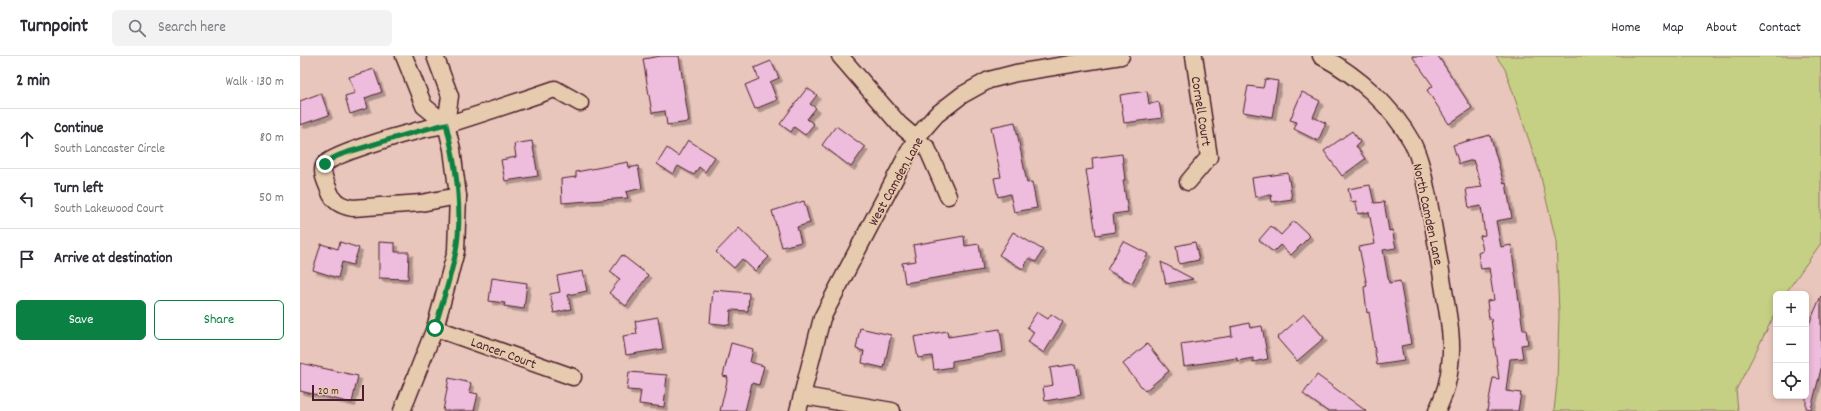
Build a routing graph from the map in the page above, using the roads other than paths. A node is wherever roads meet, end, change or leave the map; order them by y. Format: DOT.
graph roads {
  1 [pos="404,56"];
  2 [pos="435,56"];
  3 [pos="840,56"];
  4 [pos="1120,56"];
  5 [pos="1194,56"];
  6 [pos="1321,56"];
  7 [pos="1094,58"];
  8 [pos="580,103"];
  9 [pos="446,124"];
  10 [pos="916,138"];
  11 [pos="1188,182"];
  12 [pos="458,196"];
  13 [pos="948,196"];
  14 [pos="435,328"];
  15 [pos="573,377"];
  16 [pos="804,396"];
  17 [pos="402,411"];
  18 [pos="798,411"];
  19 [pos="892,411"];
  20 [pos="1437,411"];
  1 -- 9 [label="street"];
  2 -- 9 [label="street"];
  3 -- 10 [label="street"];
  4 -- 7 [label="street, West Camden Lane"];
  5 -- 11 [label="street, Cornell Court"];
  6 -- 20 [label="street, North Camden Lane"];
  7 -- 10 [label="street, West Camden Lane"];
  8 -- 9 [label="street"];
  9 -- 12 [label="street"];
  9 -- 12 [label="street"];
  10 -- 13 [label="street"];
  10 -- 16 [label="street, West Camden Lane"];
  12 -- 14 [label="street"];
  14 -- 15 [label="street, Lancer Court"];
  14 -- 17 [label="street"];
  16 -- 18 [label="street, West Camden Lane"];
  16 -- 19 [label="street"];
}
